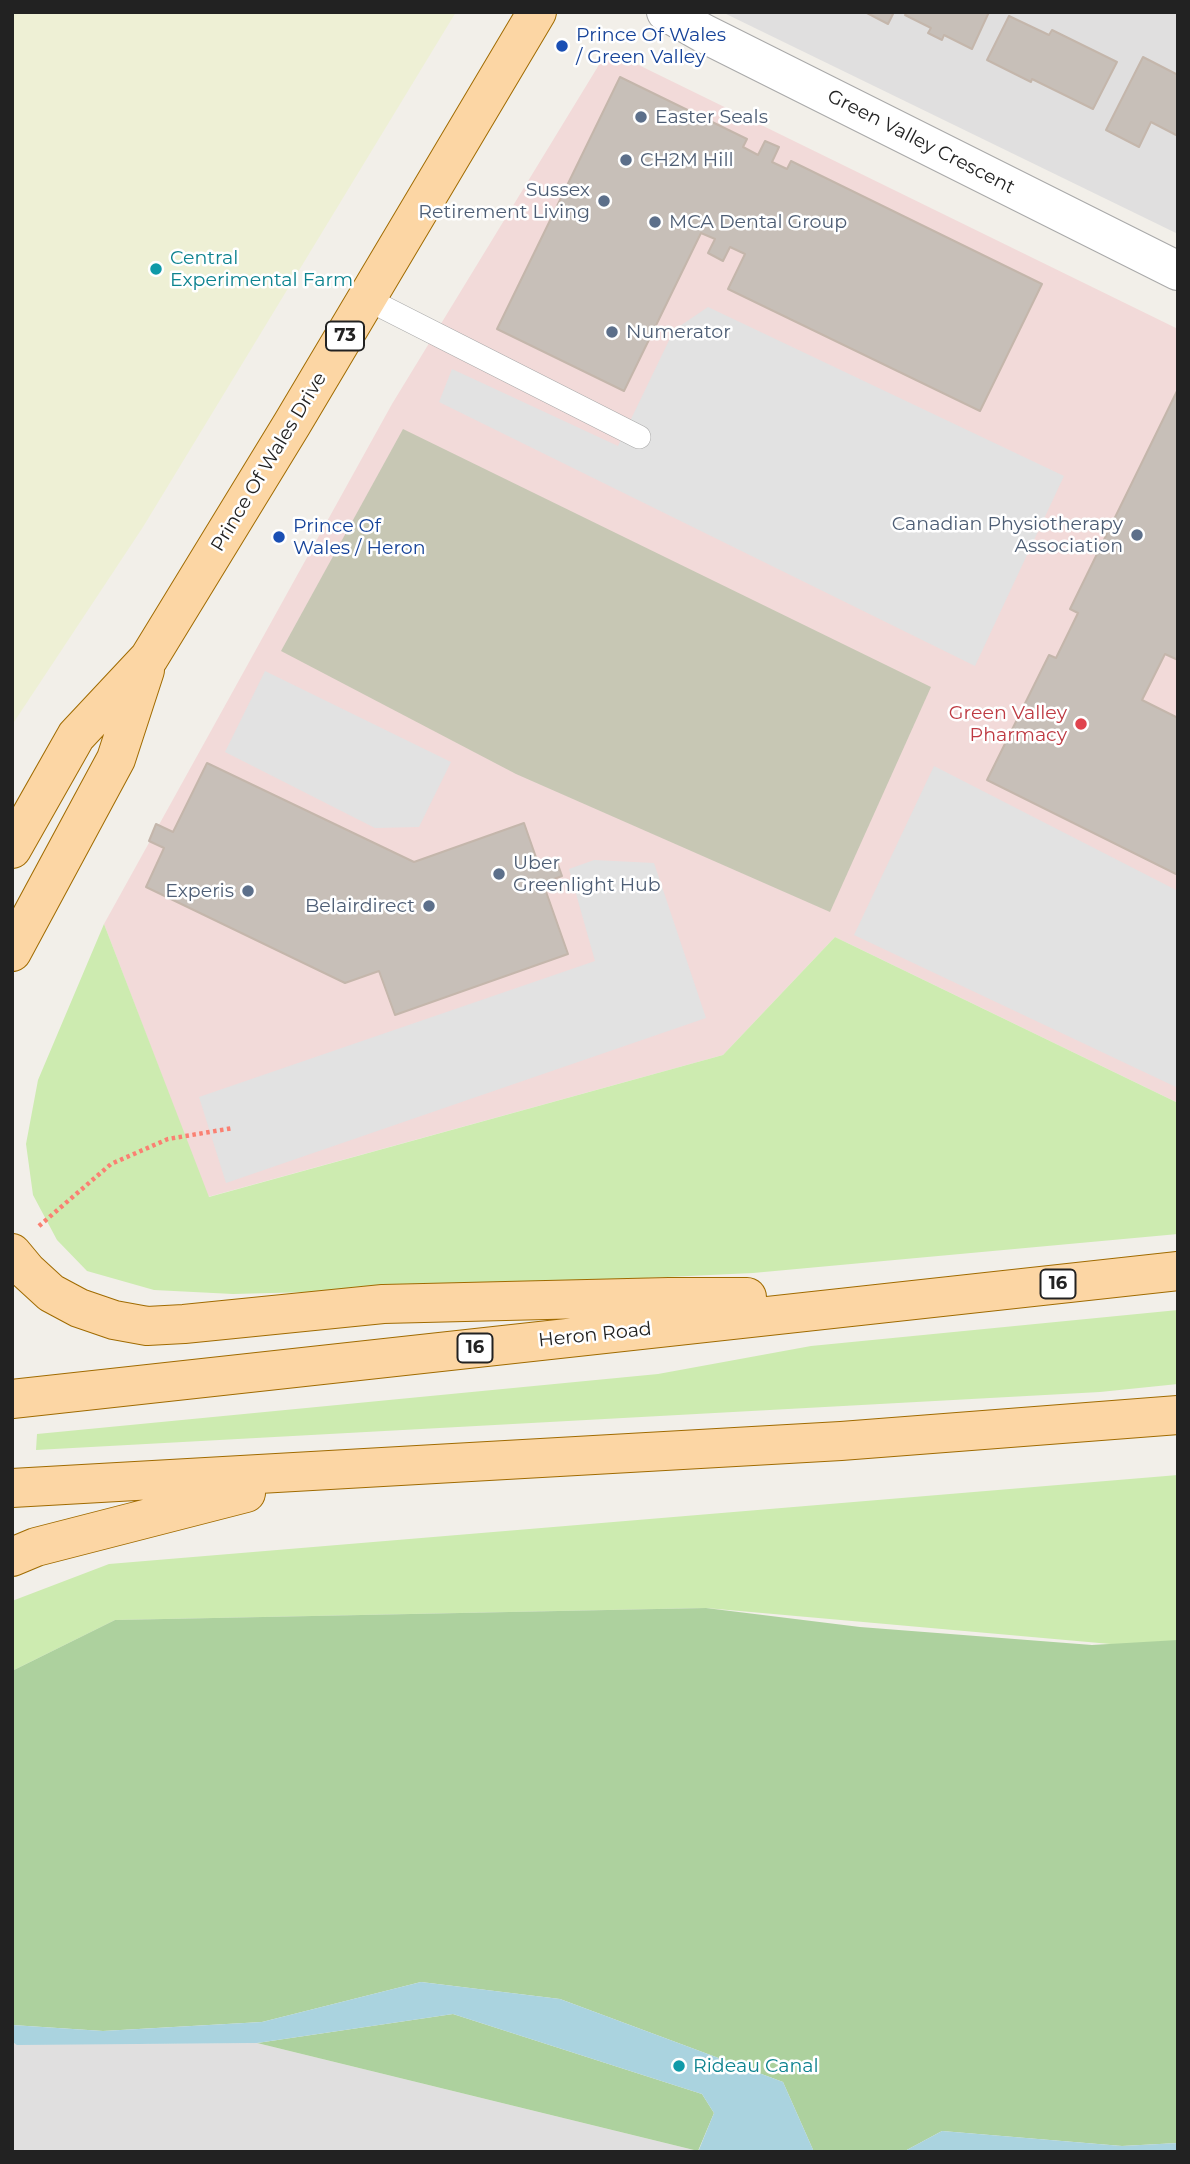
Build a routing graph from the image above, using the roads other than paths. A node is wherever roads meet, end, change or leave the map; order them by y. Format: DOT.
graph roads {
  1 [pos="537,12"];
  2 [pos="666,12"];
  3 [pos="1178,271"];
  4 [pos="367,299"];
  5 [pos="639,437"];
  6 [pos="149,659"];
  7 [pos="12,849"];
  8 [pos="12,952"];
  9 [pos="22,1242"];
  10 [pos="1178,1271"];
  11 [pos="938,1297"];
  12 [pos="12,1399"];
  13 [pos="1178,1415"];
  14 [pos="330,1472"];
  15 [pos="12,1488"];
  16 [pos="12,1557"];
  1 -- 4 [label="main road, Prince Of Wales Drive / 73"];
  2 -- 3 [label="street, Green Valley Crescent"];
  4 -- 5 [label="lane"];
  4 -- 6 [label="main road, Prince Of Wales Drive / 73"];
  6 -- 7 [label="main road, Prince Of Wales Drive / 73"];
  6 -- 8 [label="main road, Prince Of Wales Drive / 73"];
  9 -- 11 [label="main road"];
  10 -- 11 [label="main road, Heron Road / 16"];
  11 -- 12 [label="main road, Heron Road / 16"];
  13 -- 14 [label="main road"];
  14 -- 15 [label="main road"];
  14 -- 16 [label="main road"];
}
